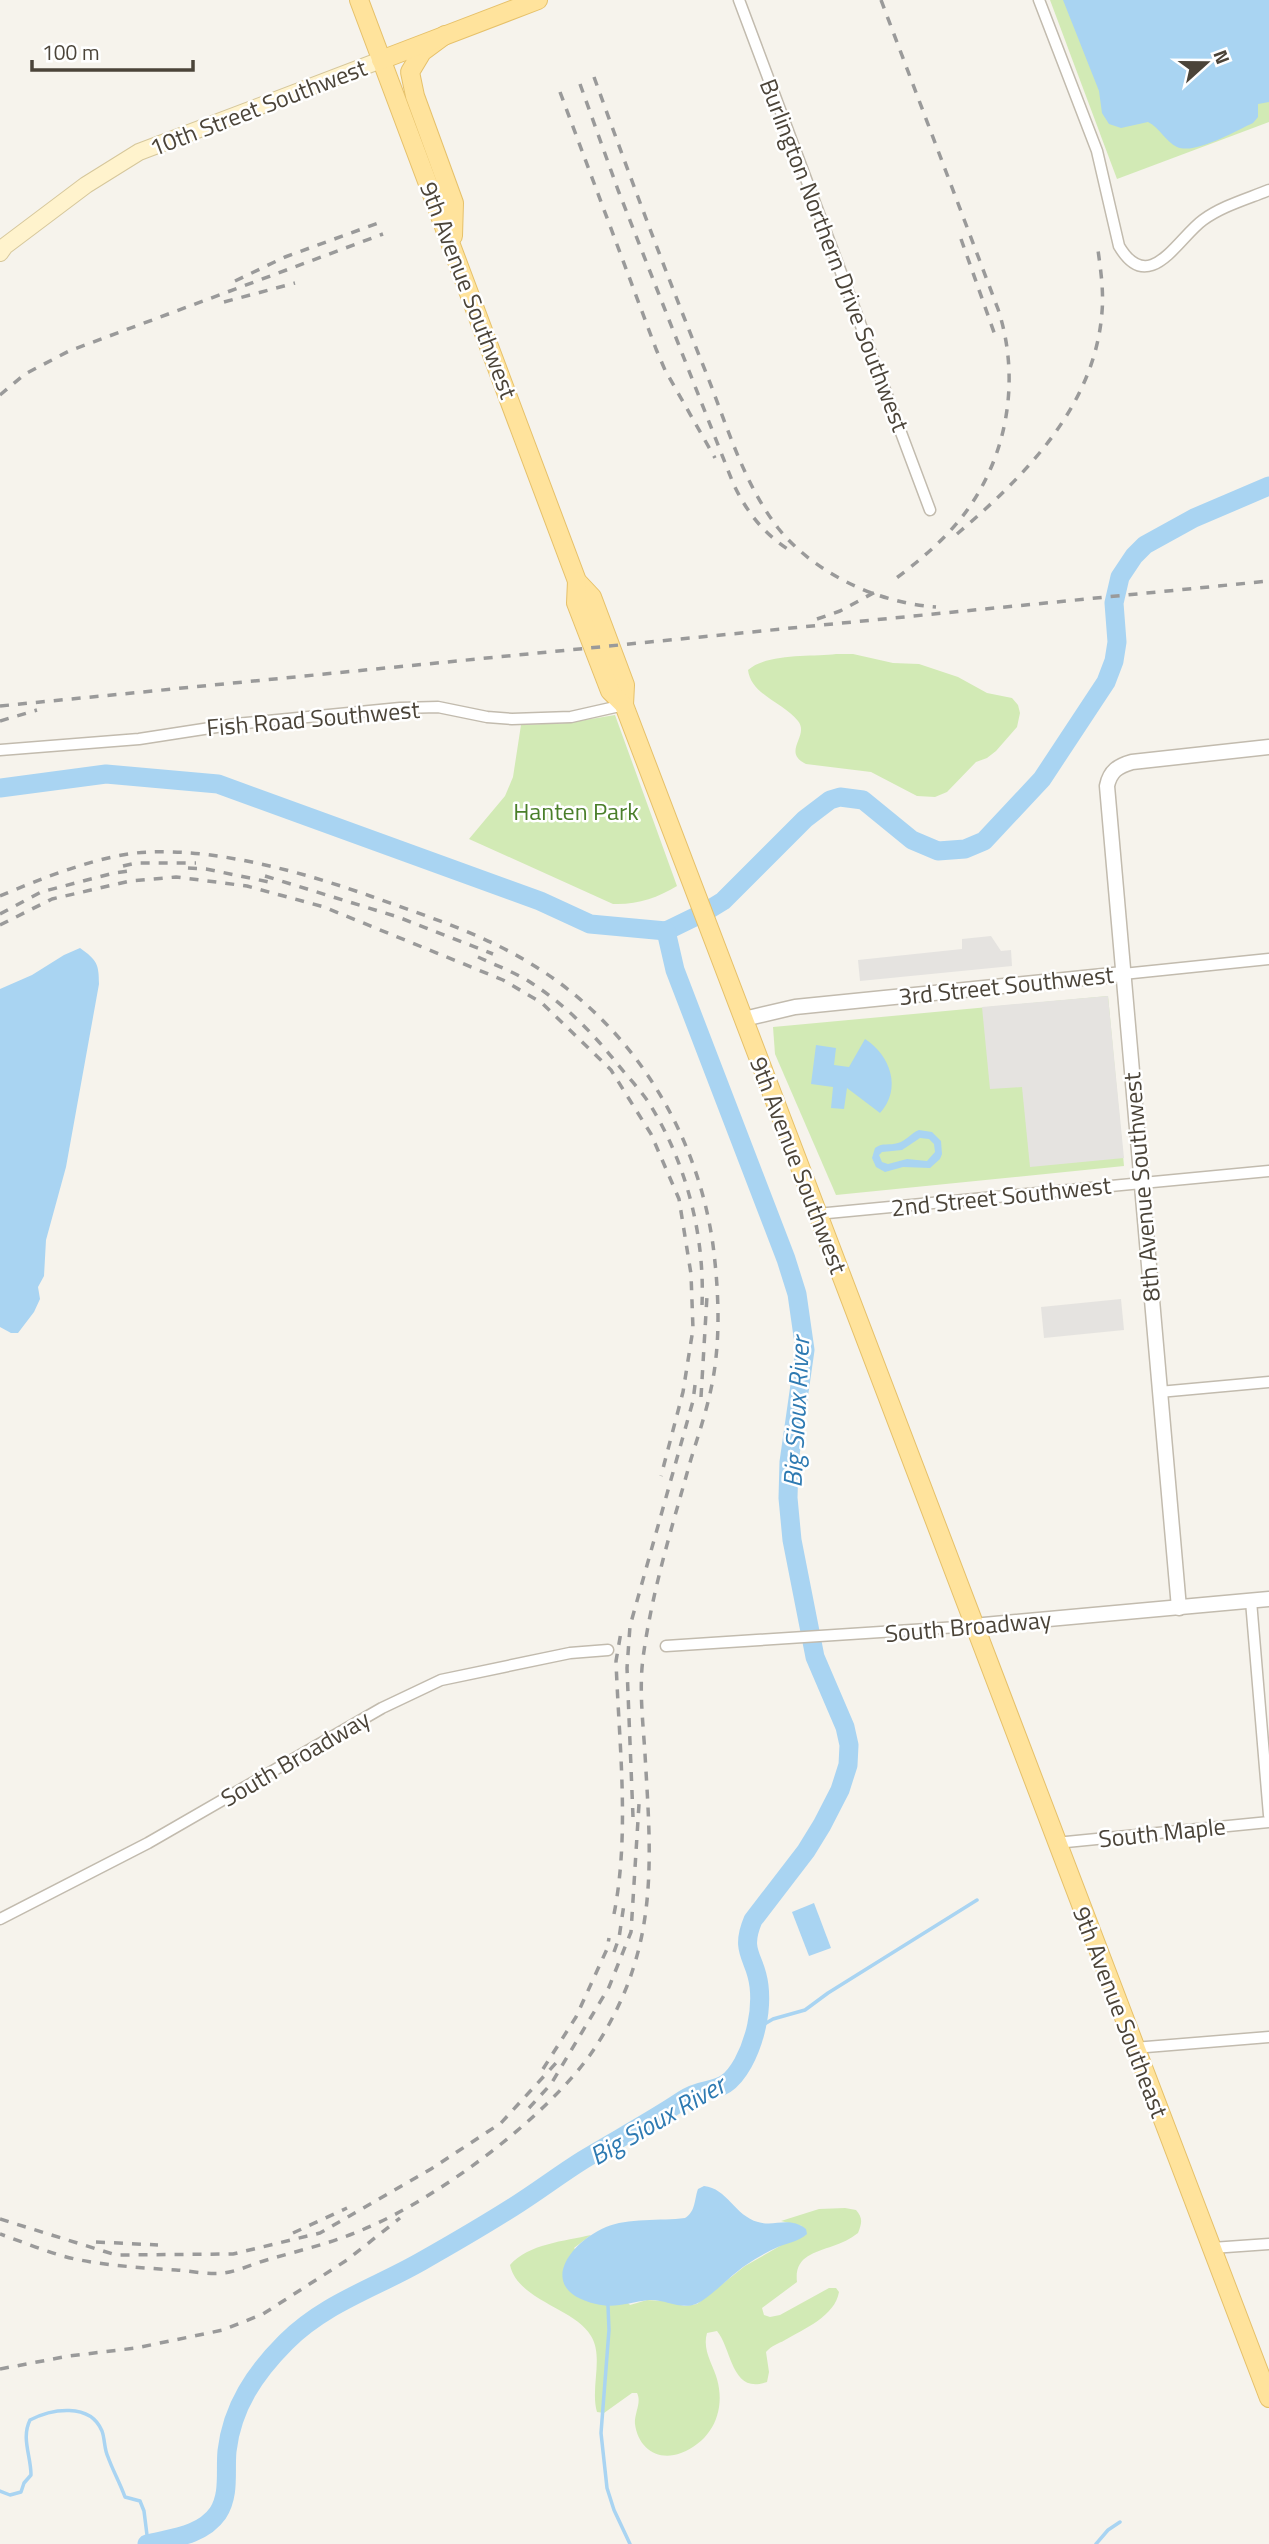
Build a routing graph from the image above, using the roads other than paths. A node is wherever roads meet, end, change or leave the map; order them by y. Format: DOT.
graph roads {
  1 [pos="359,0"];
  2 [pos="538,0"];
  3 [pos="739,0"];
  4 [pos="1039,0"];
  5 [pos="445,35"];
  6 [pos="381,60"];
  7 [pos="1269,190"];
  8 [pos="453,247"];
  9 [pos="0,253"];
  10 [pos="930,510"];
  11 [pos="624,705"];
  12 [pos="1269,747"];
  13 [pos="0,750"];
  14 [pos="1269,959"];
  15 [pos="1123,974"];
  16 [pos="744,1019"];
  17 [pos="1269,1171"];
  18 [pos="1141,1182"];
  19 [pos="817,1214"];
  20 [pos="1269,1381"];
  21 [pos="1159,1392"];
  22 [pos="1269,1600"];
  23 [pos="1251,1601"];
  24 [pos="1179,1608"];
  25 [pos="974,1626"];
  26 [pos="666,1646"];
  27 [pos="608,1650"];
  28 [pos="1269,1815"];
  29 [pos="1269,1822"];
  30 [pos="1056,1843"];
  31 [pos="0,1919"];
  32 [pos="1269,2037"];
  33 [pos="1134,2048"];
  34 [pos="1269,2244"];
  35 [pos="1212,2248"];
  36 [pos="1269,2398"];
  1 -- 6 [label="main road, 9th Avenue Southwest"];
  2 -- 5 [label="main road, 10th Street Southwest"];
  3 -- 10 [label="street, Burlington Northern Drive Southwest"];
  4 -- 7 [label="street"];
  5 -- 6 [label="main road, 10th Street Southwest"];
  5 -- 8 [label="main road"];
  6 -- 8 [label="main road, 9th Avenue Southwest"];
  6 -- 9 [label="main road, 10th Street Southwest"];
  8 -- 11 [label="main road, 9th Avenue Southwest"];
  11 -- 13 [label="street, Fish Road Southwest"];
  11 -- 16 [label="main road, 9th Avenue Southwest"];
  12 -- 15 [label="street, 8th Avenue Southwest"];
  14 -- 15 [label="street, 3rd Street Southwest"];
  15 -- 16 [label="street, 3rd Street Southwest"];
  15 -- 18 [label="street, 8th Avenue Southwest"];
  16 -- 19 [label="main road, 9th Avenue Southwest"];
  17 -- 18 [label="street, 2nd Street Southwest"];
  18 -- 19 [label="street, 2nd Street Southwest"];
  18 -- 21 [label="street, 8th Avenue Southwest"];
  19 -- 25 [label="main road, 9th Avenue Southwest"];
  20 -- 21 [label="street"];
  21 -- 24 [label="street, 8th Avenue Southwest"];
  22 -- 23 [label="street, South Broadway"];
  23 -- 24 [label="street, South Broadway"];
  23 -- 28 [label="street"];
  24 -- 25 [label="street, South Broadway"];
  25 -- 26 [label="street, South Broadway"];
  25 -- 30 [label="main road, 9th Avenue Southeast"];
  27 -- 31 [label="street, South Broadway"];
  29 -- 30 [label="street, South Maple"];
  30 -- 33 [label="main road, 9th Avenue Southeast"];
  32 -- 33 [label="street"];
  33 -- 35 [label="main road, 9th Avenue Southeast"];
  34 -- 35 [label="street"];
  35 -- 36 [label="main road, 9th Avenue Southeast"];
}
